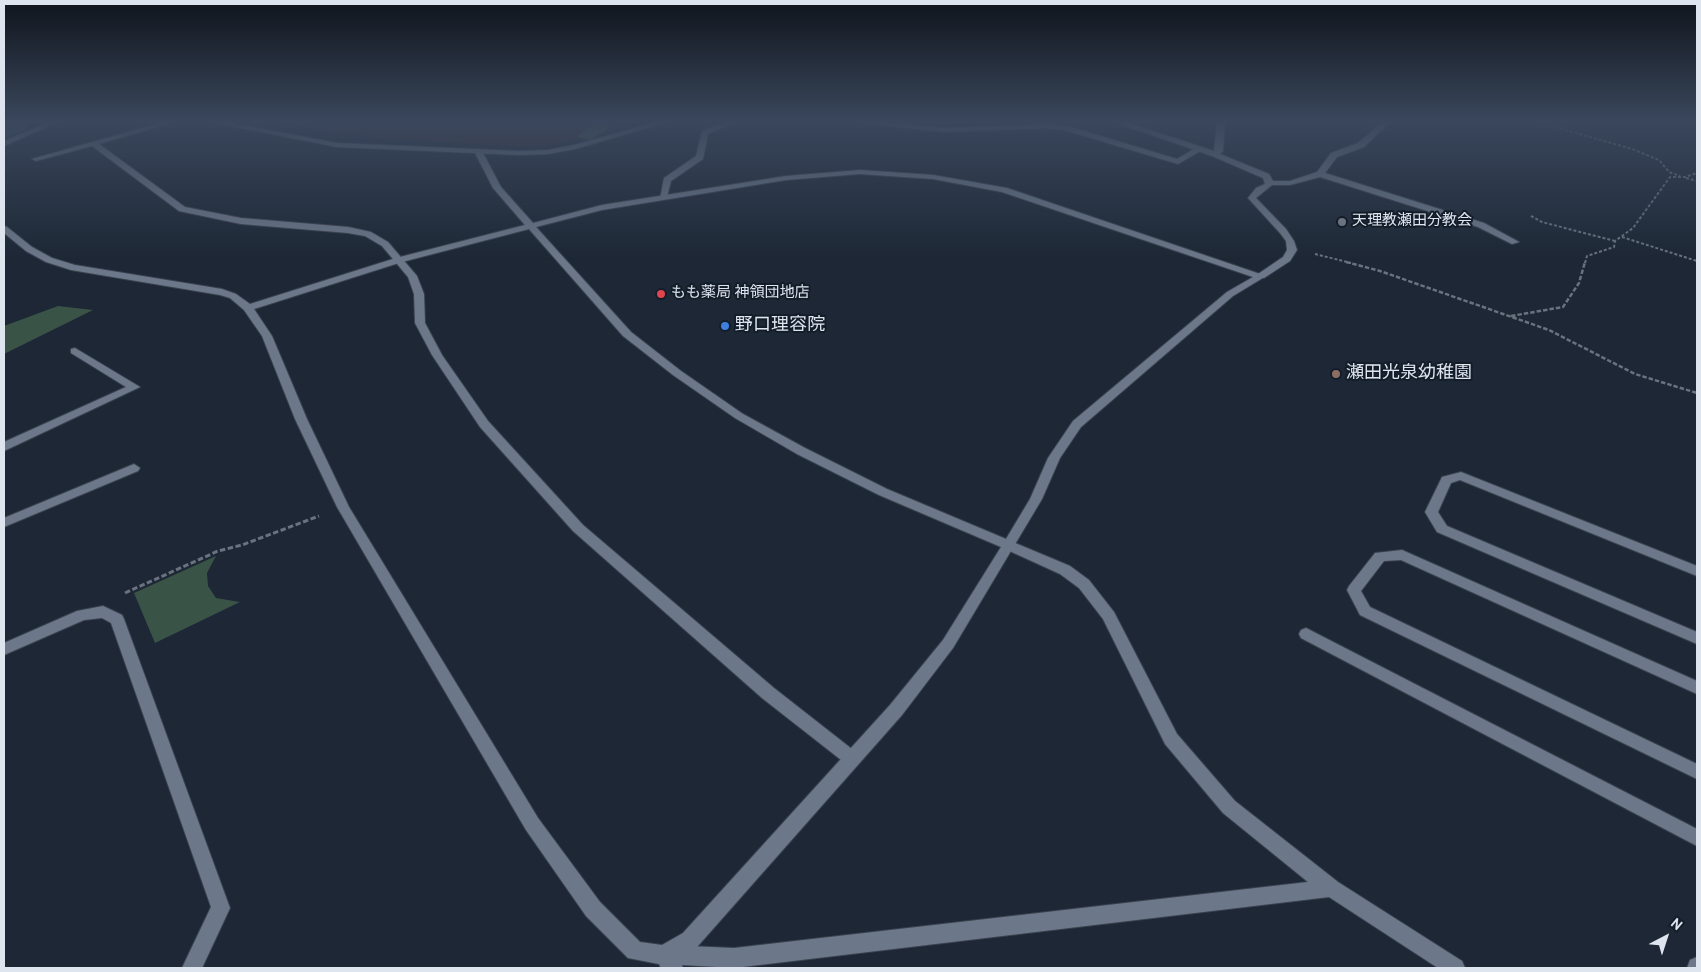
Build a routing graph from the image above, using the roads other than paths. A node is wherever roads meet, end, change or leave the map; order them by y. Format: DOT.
graph roads {
  1 [pos="127,168"];
  2 [pos="487,168"];
  3 [pos="684,168"];
  4 [pos="1248,168"];
  5 [pos="1324,168"];
  6 [pos="1320,174"];
  7 [pos="1270,183"];
  8 [pos="663,197"];
  9 [pos="530,226"];
  10 [pos="4,229"];
  11 [pos="1515,242"];
  12 [pos="399,260"];
  13 [pos="1261,276"];
  14 [pos="248,308"];
  15 [pos="75,351"];
  16 [pos="4,447"];
  17 [pos="134,468"];
  18 [pos="4,523"];
  19 [pos="1008,545"];
  20 [pos="1697,570"];
  21 [pos="1306,634"];
  22 [pos="1697,638"];
  23 [pos="4,649"];
  24 [pos="1697,688"];
  25 [pos="851,758"];
  26 [pos="1697,772"];
  27 [pos="1697,838"];
  28 [pos="1331,888"];
  29 [pos="668,962"];
  30 [pos="192,968"];
  31 [pos="1455,968"];
  1 -- 12 [label="street"];
  2 -- 9 [label="street"];
  3 -- 8 [label="street"];
  4 -- 7 [label="street"];
  5 -- 6 [label="street"];
  6 -- 7 [label="street"];
  6 -- 11 [label="street"];
  7 -- 13 [label="street"];
  8 -- 9 [label="street"];
  8 -- 13 [label="street"];
  9 -- 12 [label="street"];
  9 -- 19 [label="street"];
  10 -- 14 [label="street"];
  12 -- 14 [label="street"];
  12 -- 25 [label="street"];
  13 -- 19 [label="street"];
  14 -- 29 [label="street"];
  15 -- 16 [label="street"];
  17 -- 18 [label="street"];
  19 -- 25 [label="street"];
  19 -- 28 [label="street"];
  20 -- 22 [label="street"];
  21 -- 27 [label="street"];
  23 -- 30 [label="street"];
  24 -- 26 [label="street"];
  25 -- 29 [label="street"];
  28 -- 29 [label="street"];
  28 -- 31 [label="street"];
}
